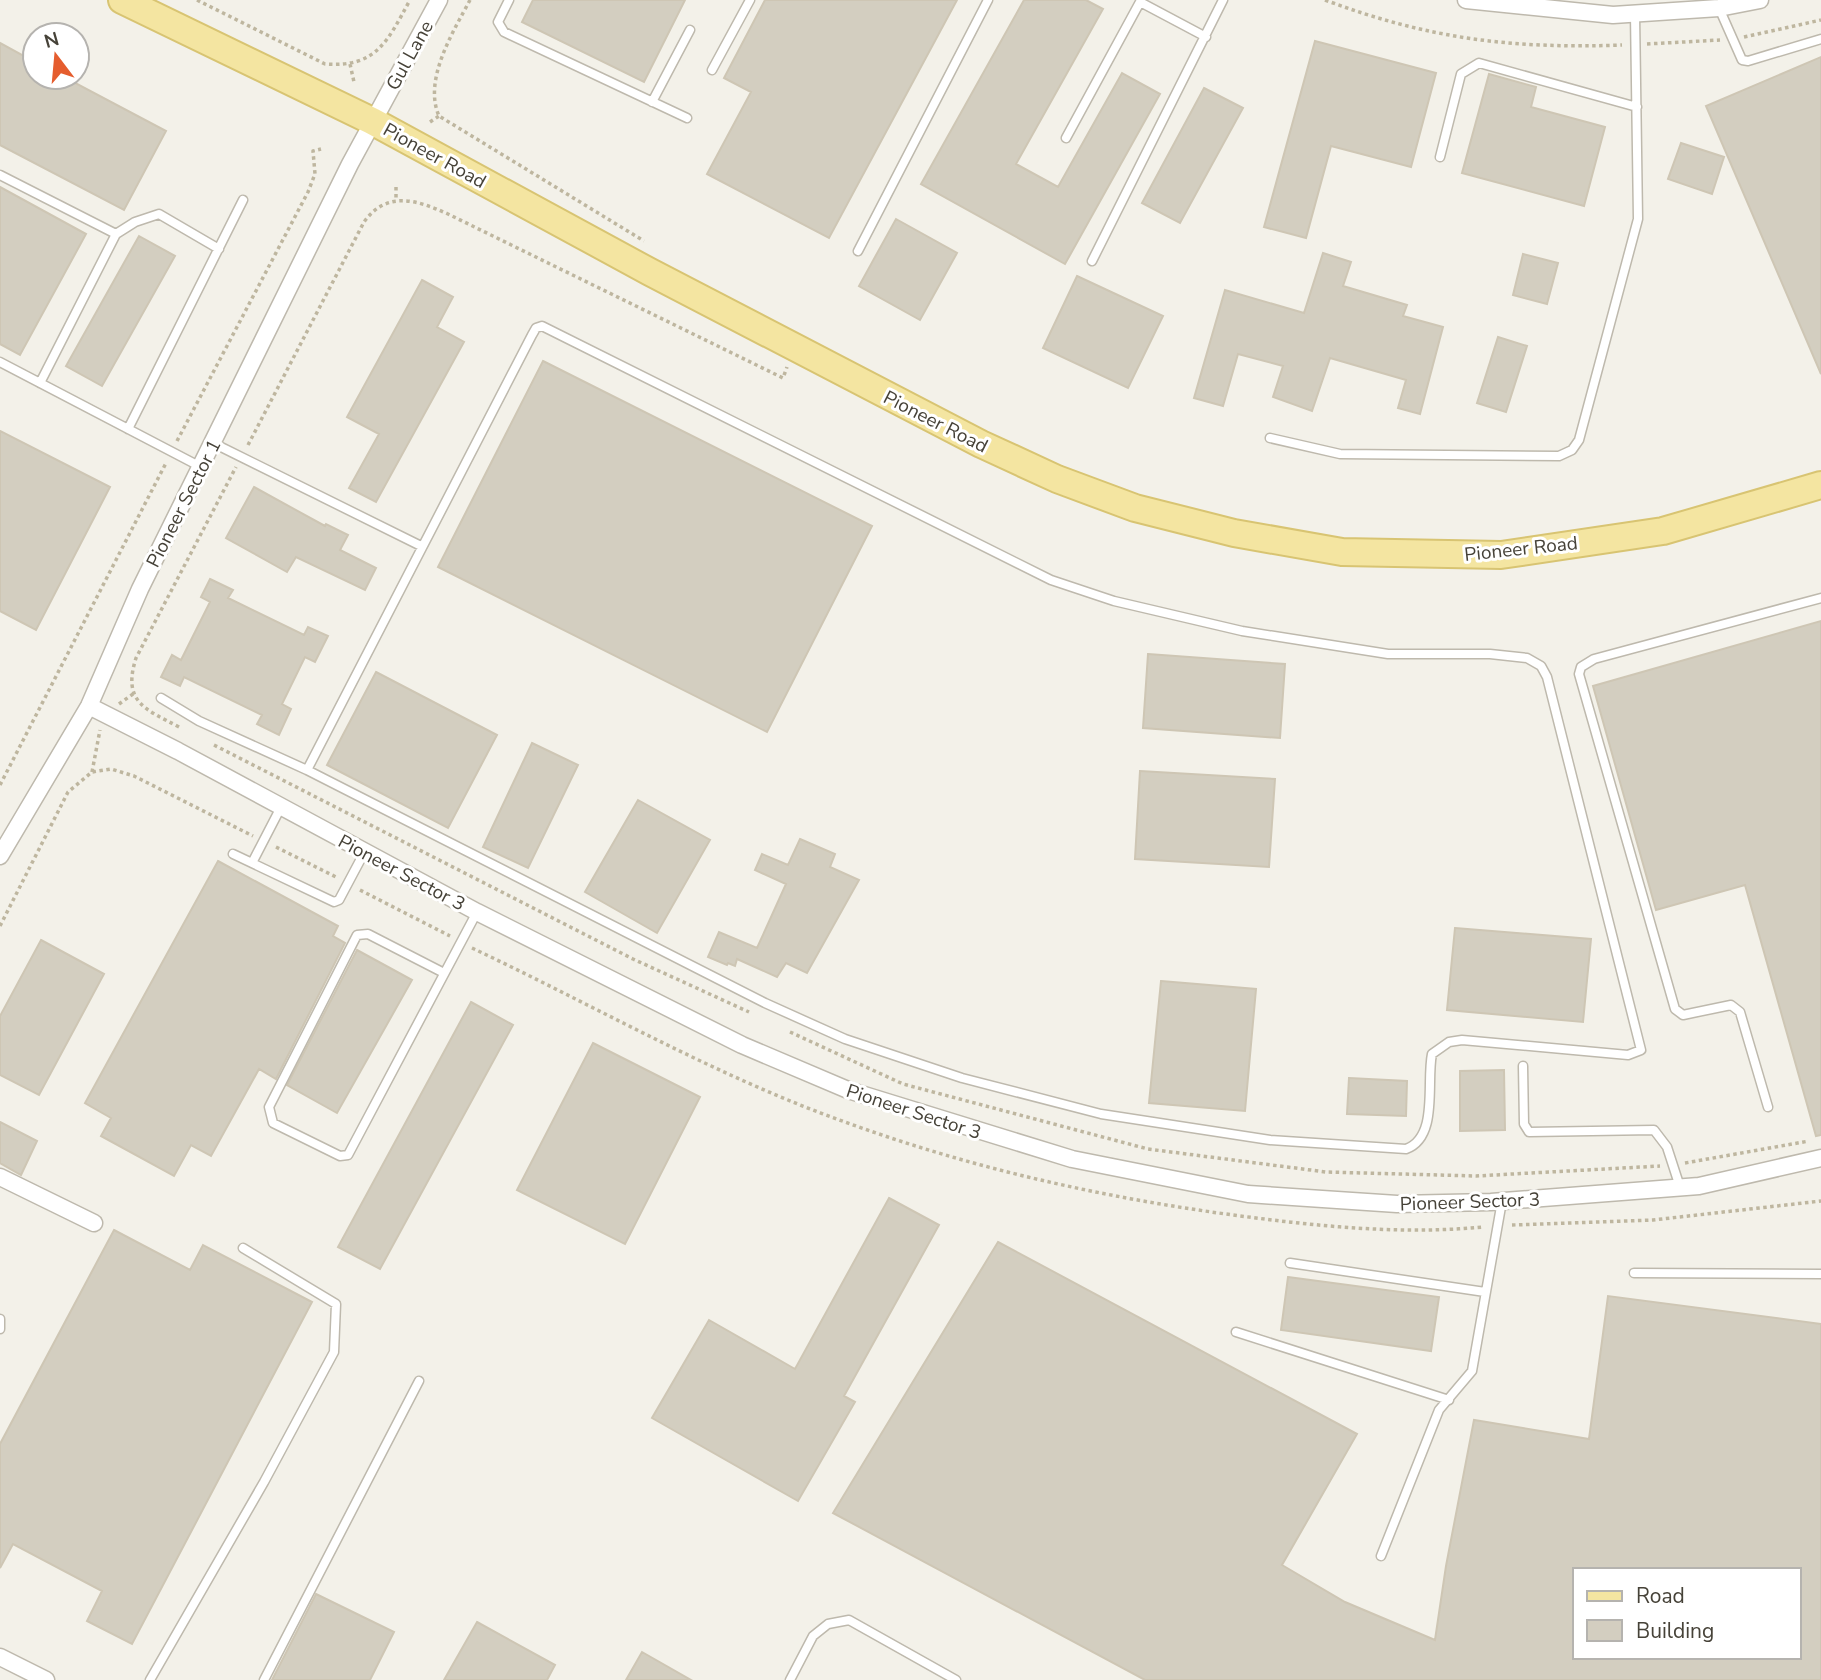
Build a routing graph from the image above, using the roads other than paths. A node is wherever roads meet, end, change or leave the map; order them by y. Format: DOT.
graph roads {
  1 [pos="122,0"];
  2 [pos="439,0"];
  3 [pos="509,0"];
  4 [pos="750,0"];
  5 [pos="988,0"];
  6 [pos="1223,0"];
  7 [pos="1466,0"];
  8 [pos="1760,0"];
  9 [pos="1695,5"];
  10 [pos="1719,8"];
  11 [pos="1635,14"];
  12 [pos="690,30"];
  13 [pos="1206,37"];
  14 [pos="1821,39"];
  15 [pos="712,70"];
  16 [pos="652,102"];
  17 [pos="1637,107"];
  18 [pos="687,118"];
  19 [pos="372,121"];
  20 [pos="1066,138"];
  21 [pos="359,146"];
  22 [pos="1440,157"];
  23 [pos="0,175"];
  24 [pos="243,200"];
  25 [pos="116,234"];
  26 [pos="219,249"];
  27 [pos="858,251"];
  28 [pos="1092,261"];
  29 [pos="0,362"];
  30 [pos="40,383"];
  31 [pos="128,429"];
  32 [pos="1270,438"];
  33 [pos="213,443"];
  34 [pos="201,467"];
  35 [pos="1821,485"];
  36 [pos="421,546"];
  37 [pos="1821,598"];
  38 [pos="161,698"];
  39 [pos="89,706"];
  40 [pos="307,770"];
  41 [pos="281,806"];
  42 [pos="364,853"];
  43 [pos="233,854"];
  44 [pos="0,856"];
  45 [pos="251,863"];
  46 [pos="477,912"];
  47 [pos="444,973"];
  48 [pos="1523,1066"];
  49 [pos="1768,1107"];
  50 [pos="1821,1158"];
  51 [pos="0,1177"];
  52 [pos="1680,1188"];
  53 [pos="1502,1201"];
  54 [pos="93,1223"];
  55 [pos="243,1248"];
  56 [pos="1290,1263"];
  57 [pos="1634,1273"];
  58 [pos="1821,1274"];
  59 [pos="1485,1292"];
  60 [pos="0,1319"];
  61 [pos="0,1329"];
  62 [pos="1236,1332"];
  63 [pos="419,1381"];
  64 [pos="1448,1400"];
  65 [pos="1381,1556"];
  66 [pos="0,1657"];
  67 [pos="46,1680"];
  68 [pos="150,1680"];
  69 [pos="264,1680"];
  70 [pos="790,1680"];
  71 [pos="956,1680"];
  1 -- 19 [label="main road, Pioneer Road"];
  2 -- 19 [label="street, Gul Lane"];
  3 -- 16 [label="lane"];
  4 -- 15 [label="lane"];
  5 -- 27 [label="lane"];
  6 -- 13 [label="lane"];
  7 -- 11 [label="street"];
  8 -- 10 [label="street"];
  9 -- 10 [label="street"];
  9 -- 11 [label="street"];
  10 -- 14 [label="lane"];
  11 -- 17 [label="lane"];
  12 -- 16 [label="lane"];
  13 -- 20 [label="lane"];
  13 -- 28 [label="lane"];
  16 -- 18 [label="lane"];
  17 -- 22 [label="lane"];
  17 -- 32 [label="lane"];
  19 -- 21 [label="street, Gul Lane"];
  19 -- 35 [label="main road, Pioneer Road"];
  21 -- 33 [label="street, Pioneer Sector 1"];
  23 -- 25 [label="lane"];
  24 -- 26 [label="lane"];
  25 -- 26 [label="lane"];
  25 -- 30 [label="lane"];
  26 -- 31 [label="lane"];
  29 -- 30 [label="lane"];
  30 -- 31 [label="lane"];
  31 -- 34 [label="lane"];
  33 -- 34 [label="street, Pioneer Sector 1"];
  33 -- 36 [label="lane"];
  34 -- 39 [label="street, Pioneer Sector 1"];
  36 -- 40 [label="lane"];
  36 -- 40 [label="lane"];
  37 -- 49 [label="lane"];
  38 -- 40 [label="lane"];
  39 -- 41 [label="street, Pioneer Sector 3"];
  39 -- 44 [label="street, Pioneer Sector 1"];
  41 -- 42 [label="street, Pioneer Sector 3"];
  41 -- 45 [label="lane"];
  42 -- 45 [label="lane"];
  42 -- 46 [label="street, Pioneer Sector 3"];
  43 -- 45 [label="lane"];
  46 -- 47 [label="lane"];
  46 -- 53 [label="street, Pioneer Sector 3"];
  47 -- 47 [label="lane"];
  48 -- 52 [label="lane"];
  50 -- 52 [label="street, Pioneer Sector 3"];
  51 -- 54 [label="street"];
  52 -- 53 [label="street, Pioneer Sector 3"];
  53 -- 59 [label="lane"];
  55 -- 68 [label="lane"];
  56 -- 59 [label="lane"];
  57 -- 58 [label="lane"];
  59 -- 64 [label="lane"];
  60 -- 61 [label="lane"];
  62 -- 64 [label="lane"];
  63 -- 69 [label="lane"];
  64 -- 65 [label="lane"];
  66 -- 67 [label="street"];
  70 -- 71 [label="lane"];
}
